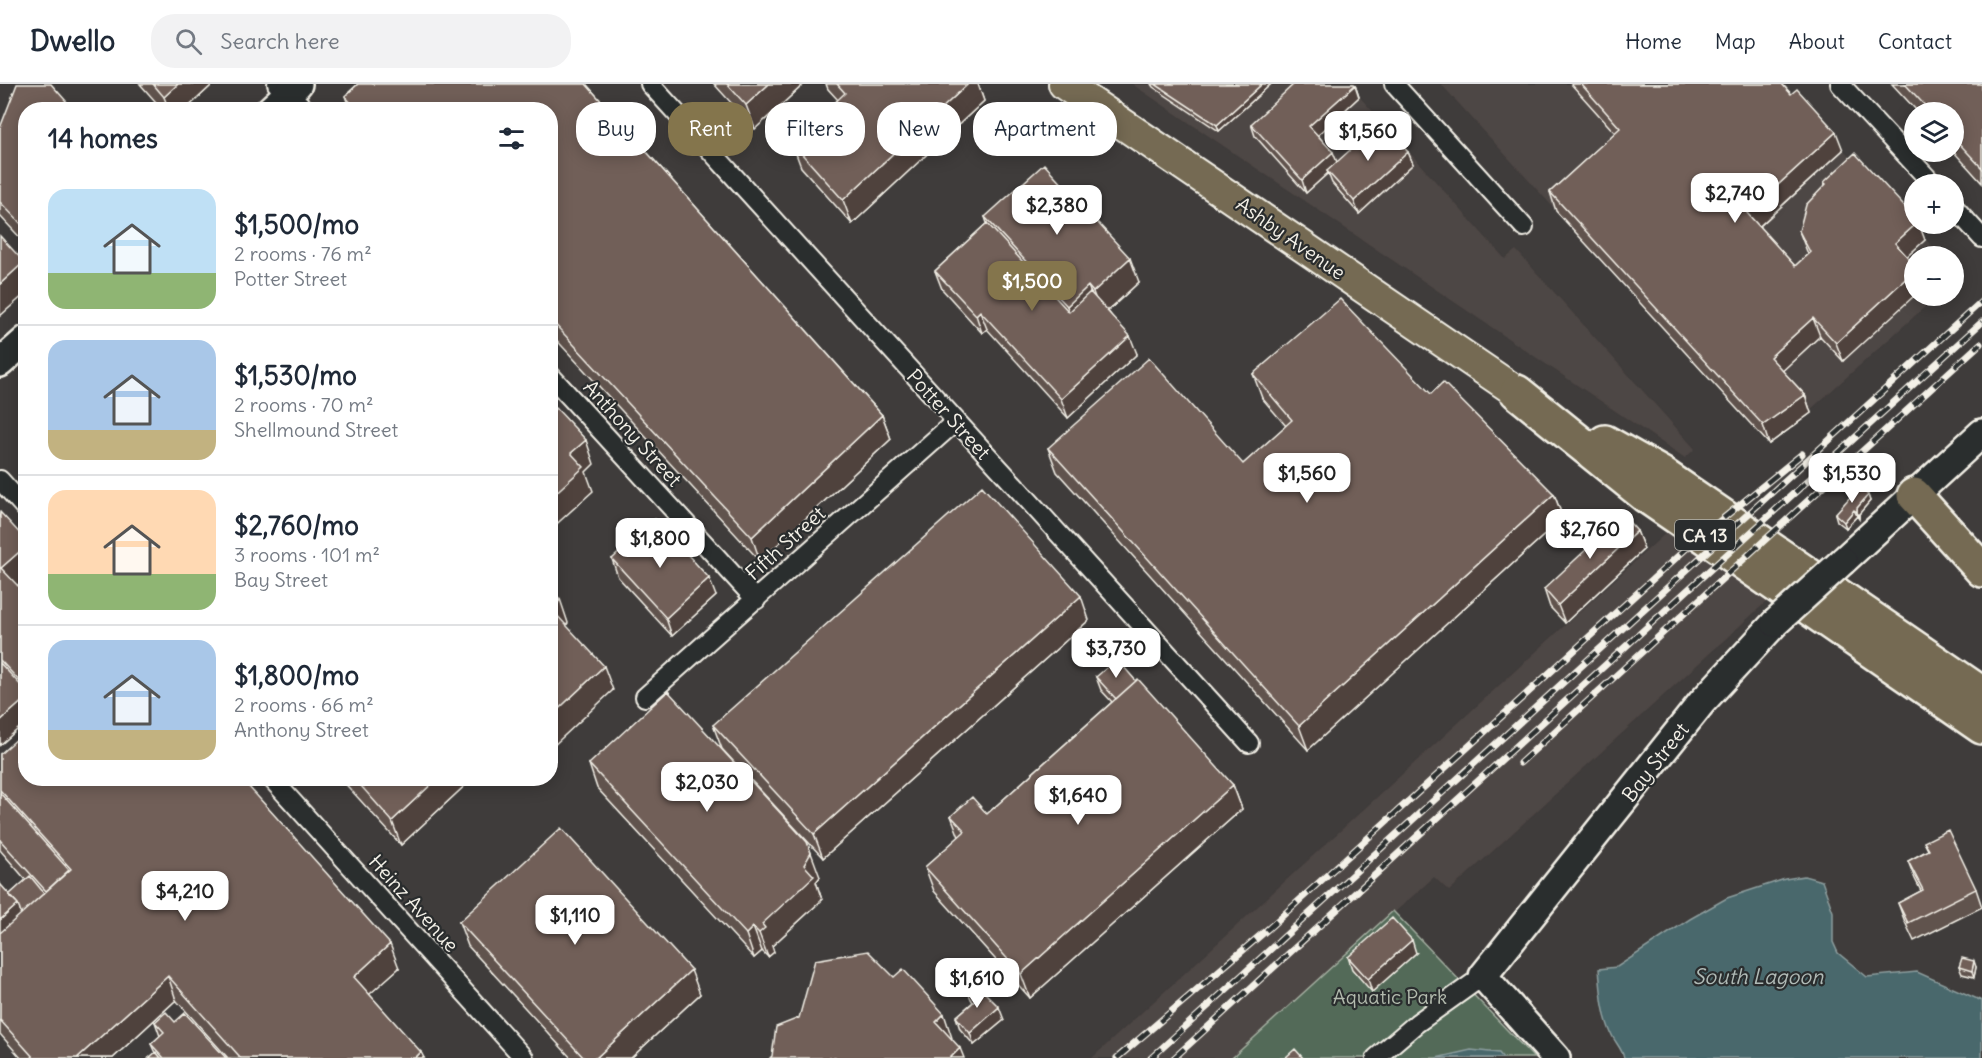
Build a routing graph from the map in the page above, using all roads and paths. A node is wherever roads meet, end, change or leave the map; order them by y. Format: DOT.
graph roads {
  1 [pos="650,84"];
  2 [pos="1064,84"];
  3 [pos="1394,84"];
  4 [pos="1840,84"];
  5 [pos="1924,174"];
  6 [pos="1964,218"];
  7 [pos="1524,227"];
  8 [pos="1982,238"];
  9 [pos="18,347"];
  10 [pos="0,363"];
  11 [pos="558,384"];
  12 [pos="1517,392"];
  13 [pos="955,422"];
  14 [pos="1982,433"];
  15 [pos="0,480"];
  16 [pos="1914,495"];
  17 [pos="18,499"];
  18 [pos="1982,570"];
  19 [pos="756,600"];
  20 [pos="1914,646"];
  21 [pos="1982,686"];
  22 [pos="1982,694"];
  23 [pos="645,697"];
  24 [pos="1982,727"];
  25 [pos="1249,743"];
  26 [pos="278,786"];
  27 [pos="1483,976"];
  28 [pos="524,1058"];
  29 [pos="1376,1058"];
  30 [pos="1556,1058"];
  1 -- 13 [label="street, Potter Street"];
  2 -- 12 [label="main road, Ashby Avenue / CA 13"];
  3 -- 7 [label="street"];
  4 -- 5 [label="street"];
  6 -- 8 [label="street"];
  9 -- 10 [label="street"];
  11 -- 19 [label="street, Anthony Street"];
  12 -- 20 [label="highway, CA 13"];
  12 -- 24 [label="highway, CA 13"];
  13 -- 19 [label="street, Fifth Street"];
  13 -- 25 [label="street, Potter Street"];
  14 -- 16 [label="street, Bay Street"];
  15 -- 17 [label="street"];
  16 -- 18 [label="highway"];
  16 -- 27 [label="street, Bay Street, bridge"];
  19 -- 23 [label="street, Fifth Street"];
  20 -- 21 [label="highway"];
  20 -- 22 [label="highway, CA 13"];
  26 -- 28 [label="street, Heinz Avenue"];
  27 -- 29 [label="street"];
  27 -- 30 [label="street"];
}
